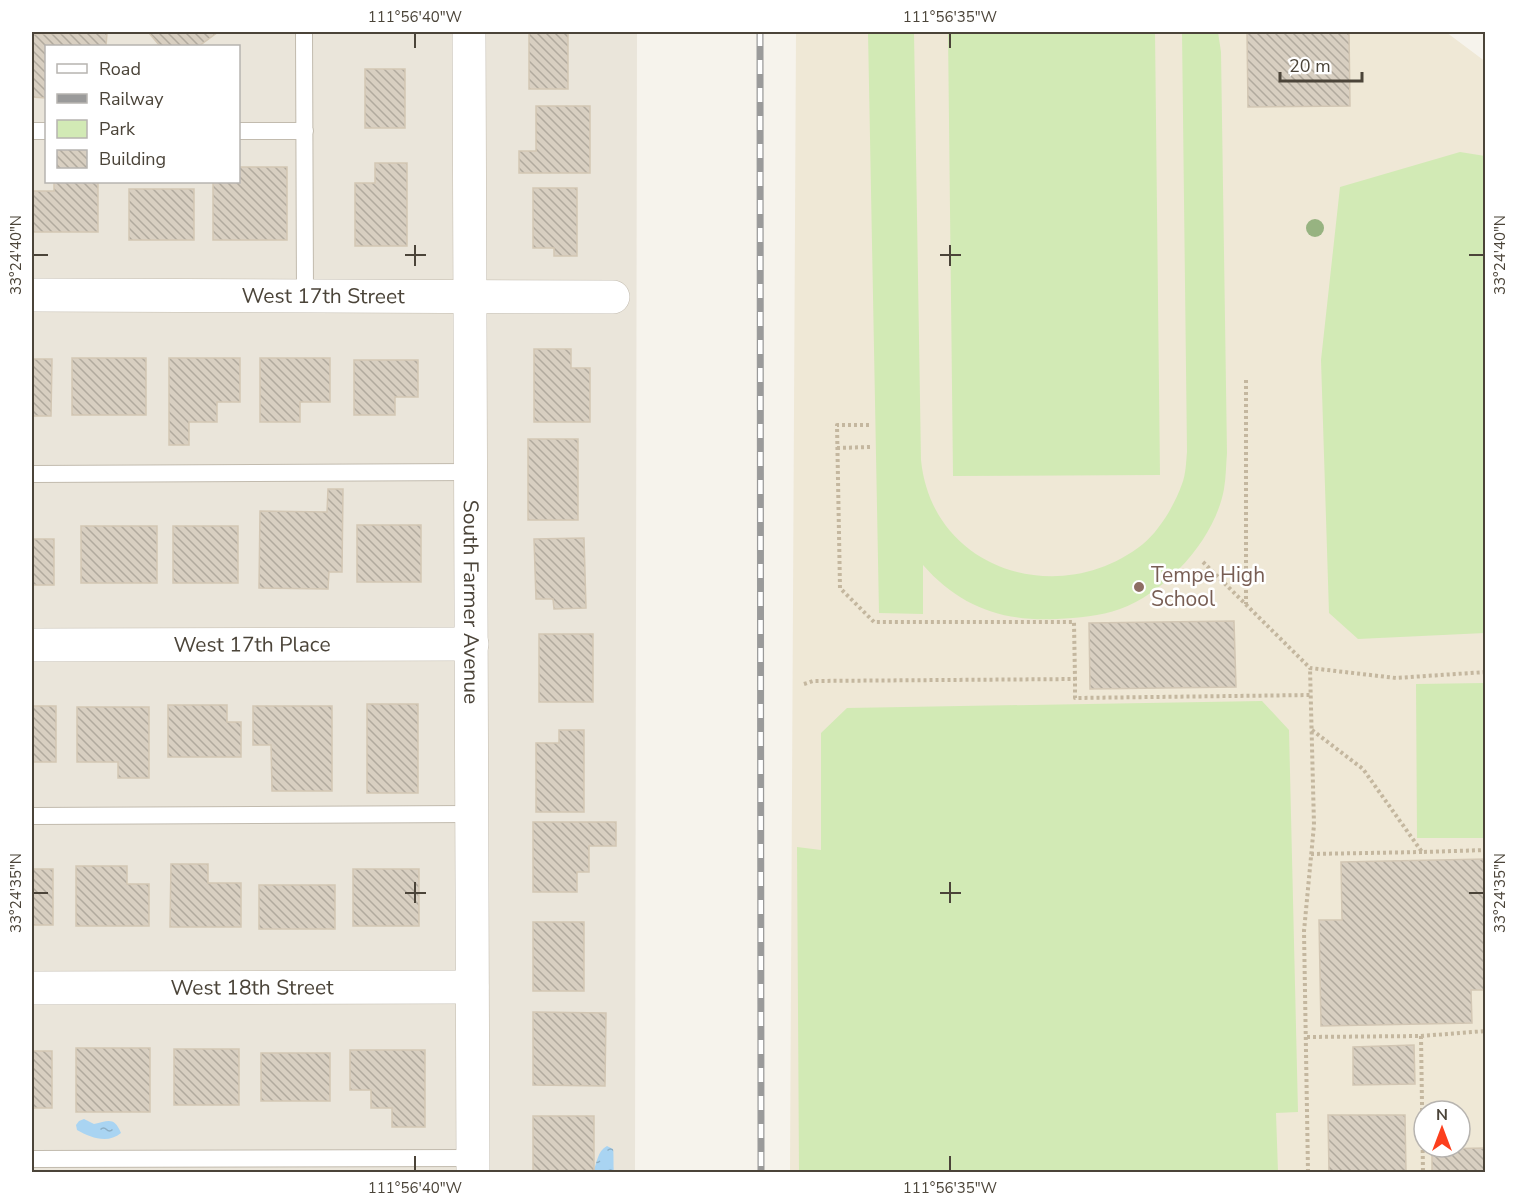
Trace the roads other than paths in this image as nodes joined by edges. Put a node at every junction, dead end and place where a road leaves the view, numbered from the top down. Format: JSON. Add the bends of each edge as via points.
{"nodes":[{"id":1,"x":304,"y":32,"type":"edge"},
{"id":2,"x":469,"y":32,"type":"edge"},
{"id":3,"x":240,"y":131,"type":"edge"},
{"id":4,"x":305,"y":131,"type":"junction"},
{"id":5,"x":32,"y":295,"type":"edge"},
{"id":6,"x":305,"y":296,"type":"junction"},
{"id":7,"x":470,"y":297,"type":"junction"},
{"id":8,"x":613,"y":297,"type":"dead end"},
{"id":9,"x":471,"y":472,"type":"junction"},
{"id":10,"x":32,"y":474,"type":"edge"},
{"id":11,"x":472,"y":644,"type":"junction"},
{"id":12,"x":32,"y":645,"type":"edge"},
{"id":13,"x":472,"y":814,"type":"junction"},
{"id":14,"x":32,"y":816,"type":"edge"},
{"id":15,"x":472,"y":987,"type":"junction"},
{"id":16,"x":32,"y":988,"type":"edge"},
{"id":17,"x":32,"y":1159,"type":"edge"},
{"id":18,"x":473,"y":1165,"type":"edge"}],
"edges":[{"from":1,"to":4,"type":"lane"},
{"from":2,"to":7,"type":"street","name":"South Farmer Avenue"},
{"from":3,"to":4,"type":"lane"},
{"from":4,"to":6,"type":"lane"},
{"from":5,"to":6,"type":"street","name":"West 17th Street"},
{"from":6,"to":7,"type":"street","name":"West 17th Street"},
{"from":7,"to":8,"type":"street","name":"West 17th Street"},
{"from":7,"to":9,"type":"street","name":"South Farmer Avenue"},
{"from":9,"to":10,"type":"lane"},
{"from":9,"to":11,"type":"street","name":"South Farmer Avenue"},
{"from":11,"to":12,"type":"street","name":"West 17th Place"},
{"from":11,"to":13,"type":"street","name":"South Farmer Avenue"},
{"from":13,"to":14,"type":"lane"},
{"from":13,"to":15,"type":"street","name":"South Farmer Avenue"},
{"from":15,"to":16,"type":"street","name":"West 18th Street"},
{"from":15,"to":18,"type":"street","name":"South Farmer Avenue"},
{"from":17,"to":18,"type":"lane"}]}
